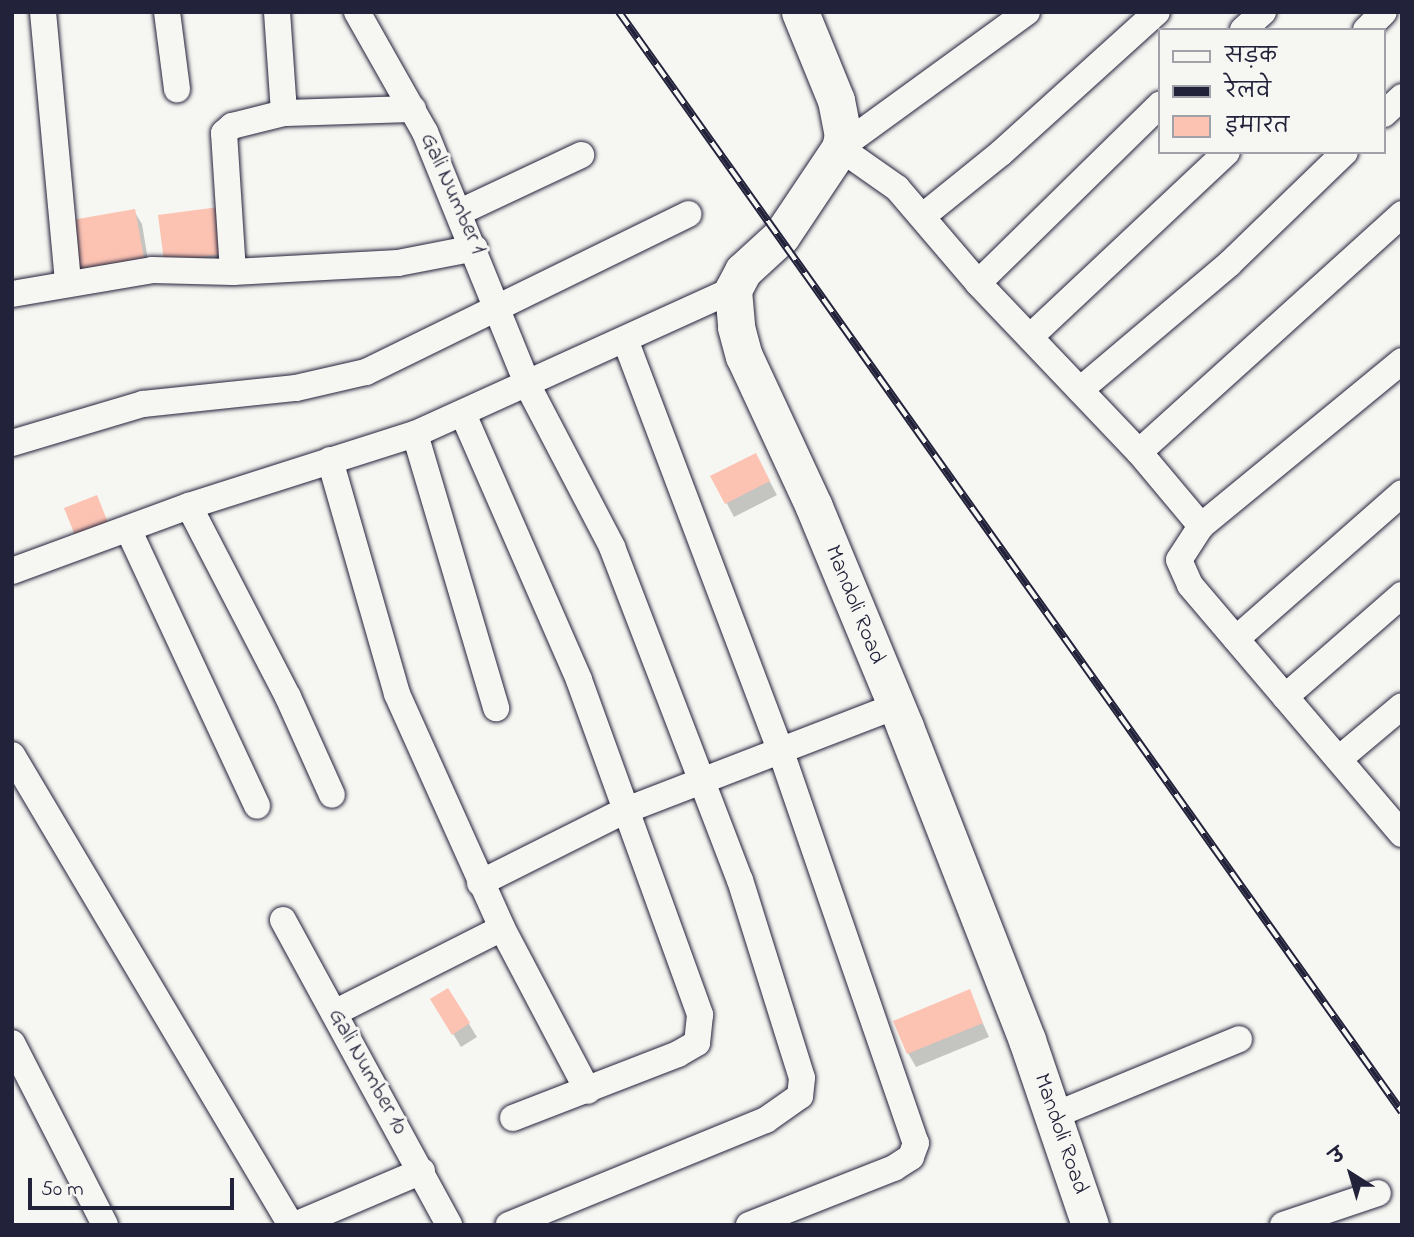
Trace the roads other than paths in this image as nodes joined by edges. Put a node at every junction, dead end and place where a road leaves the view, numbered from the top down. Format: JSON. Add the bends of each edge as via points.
{"nodes":[{"id":1,"x":43,"y":12,"type":"edge"},
{"id":2,"x":167,"y":12,"type":"edge"},
{"id":3,"x":277,"y":12,"type":"edge"},
{"id":4,"x":357,"y":12,"type":"edge"},
{"id":5,"x":800,"y":12,"type":"edge"},
{"id":6,"x":1027,"y":12,"type":"edge"},
{"id":7,"x":1157,"y":12,"type":"edge"},
{"id":8,"x":1263,"y":12,"type":"edge"},
{"id":9,"x":1384,"y":12,"type":"edge"},
{"id":10,"x":1245,"y":28,"type":"edge"},
{"id":11,"x":1368,"y":28,"type":"edge"},
{"id":12,"x":177,"y":89,"type":"dead end"},
{"id":13,"x":1402,"y":97,"type":"edge"},
{"id":14,"x":1158,"y":107,"type":"edge"},
{"id":15,"x":413,"y":108,"type":"junction"},
{"id":16,"x":1386,"y":112,"type":"edge"},
{"id":17,"x":284,"y":113,"type":"junction"},
{"id":18,"x":1225,"y":154,"type":"edge"},
{"id":19,"x":1343,"y":154,"type":"edge"},
{"id":20,"x":581,"y":155,"type":"dead end"},
{"id":21,"x":835,"y":155,"type":"junction"},
{"id":22,"x":460,"y":212,"type":"junction"},
{"id":23,"x":688,"y":214,"type":"dead end"},
{"id":24,"x":1402,"y":214,"type":"edge"},
{"id":25,"x":923,"y":216,"type":"junction"},
{"id":26,"x":475,"y":248,"type":"junction"},
{"id":27,"x":233,"y":272,"type":"junction"},
{"id":28,"x":68,"y":282,"type":"junction"},
{"id":29,"x":978,"y":283,"type":"junction"},
{"id":30,"x":733,"y":290,"type":"junction"},
{"id":31,"x":12,"y":294,"type":"edge"},
{"id":32,"x":498,"y":305,"type":"junction"},
{"id":33,"x":1030,"y":337,"type":"junction"},
{"id":34,"x":626,"y":342,"type":"junction"},
{"id":35,"x":1402,"y":361,"type":"edge"},
{"id":36,"x":528,"y":386,"type":"junction"},
{"id":37,"x":1080,"y":390,"type":"junction"},
{"id":38,"x":463,"y":414,"type":"junction"},
{"id":39,"x":415,"y":434,"type":"junction"},
{"id":40,"x":12,"y":443,"type":"edge"},
{"id":41,"x":1139,"y":452,"type":"junction"},
{"id":42,"x":330,"y":460,"type":"junction"},
{"id":43,"x":1402,"y":493,"type":"edge"},
{"id":44,"x":189,"y":506,"type":"junction"},
{"id":45,"x":1201,"y":526,"type":"junction"},
{"id":46,"x":129,"y":531,"type":"junction"},
{"id":47,"x":12,"y":571,"type":"edge"},
{"id":48,"x":1402,"y":595,"type":"edge"},
{"id":49,"x":1237,"y":639,"type":"junction"},
{"id":50,"x":1285,"y":697,"type":"junction"},
{"id":51,"x":896,"y":706,"type":"junction"},
{"id":52,"x":1402,"y":706,"type":"edge"},
{"id":53,"x":496,"y":708,"type":"dead end"},
{"id":54,"x":780,"y":750,"type":"junction"},
{"id":55,"x":12,"y":755,"type":"edge"},
{"id":56,"x":1339,"y":759,"type":"junction"},
{"id":57,"x":701,"y":782,"type":"junction"},
{"id":58,"x":332,"y":795,"type":"dead end"},
{"id":59,"x":257,"y":806,"type":"dead end"},
{"id":60,"x":624,"y":811,"type":"junction"},
{"id":61,"x":1398,"y":823,"type":"edge"},
{"id":62,"x":480,"y":883,"type":"junction"},
{"id":63,"x":283,"y":920,"type":"dead end"},
{"id":64,"x":502,"y":928,"type":"junction"},
{"id":65,"x":334,"y":1013,"type":"junction"},
{"id":66,"x":1239,"y":1039,"type":"dead end"},
{"id":67,"x":12,"y":1043,"type":"edge"},
{"id":68,"x":588,"y":1091,"type":"junction"},
{"id":69,"x":1055,"y":1115,"type":"junction"},
{"id":70,"x":513,"y":1118,"type":"dead end"},
{"id":71,"x":422,"y":1171,"type":"junction"},
{"id":72,"x":1378,"y":1193,"type":"dead end"},
{"id":73,"x":105,"y":1225,"type":"edge"},
{"id":74,"x":293,"y":1225,"type":"edge"},
{"id":75,"x":449,"y":1225,"type":"edge"},
{"id":76,"x":509,"y":1225,"type":"edge"},
{"id":77,"x":750,"y":1225,"type":"edge"},
{"id":78,"x":1090,"y":1225,"type":"edge"},
{"id":79,"x":1283,"y":1225,"type":"edge"}],
"edges":[{"from":1,"to":28,"type":"street"},
{"from":2,"to":12,"type":"street"},
{"from":3,"to":17,"type":"street"},
{"from":4,"to":15,"type":"street","name":"Gali Number 1"},
{"from":5,"to":21,"type":"street","via":[[843,124]]},
{"from":6,"to":21,"type":"street"},
{"from":7,"to":25,"type":"street","via":[[1001,153]]},
{"from":8,"to":10,"type":"street"},
{"from":9,"to":11,"type":"street"},
{"from":13,"to":16,"type":"street"},
{"from":14,"to":29,"type":"street"},
{"from":15,"to":17,"type":"street"},
{"from":15,"to":22,"type":"street","name":"Gali Number 1"},
{"from":17,"to":27,"type":"street","via":[[232,126],[224,133]]},
{"from":18,"to":33,"type":"street"},
{"from":19,"to":37,"type":"street","via":[[1229,264]]},
{"from":20,"to":22,"type":"street"},
{"from":21,"to":25,"type":"street","via":[[897,188]]},
{"from":21,"to":30,"type":"street","via":[[803,196],[781,236],[743,271]]},
{"from":22,"to":26,"type":"street","name":"Gali Number 1"},
{"from":23,"to":32,"type":"street"},
{"from":24,"to":41,"type":"street"},
{"from":25,"to":29,"type":"street"},
{"from":26,"to":27,"type":"street","via":[[398,263]]},
{"from":26,"to":32,"type":"street","name":"Gali Number 1"},
{"from":27,"to":28,"type":"street","via":[[152,270]]},
{"from":28,"to":31,"type":"street"},
{"from":29,"to":33,"type":"street"},
{"from":30,"to":34,"type":"street"},
{"from":30,"to":51,"type":"street","name":"Mandoli Road","via":[[744,356],[814,507]]},
{"from":32,"to":36,"type":"street","name":"Gali Number 1"},
{"from":32,"to":40,"type":"street","via":[[459,331],[366,372],[296,388],[143,404]]},
{"from":33,"to":37,"type":"street"},
{"from":34,"to":36,"type":"street"},
{"from":34,"to":54,"type":"street"},
{"from":35,"to":45,"type":"street"},
{"from":36,"to":38,"type":"street"},
{"from":36,"to":57,"type":"street","name":"Gali Number 1","via":[[612,547]]},
{"from":37,"to":41,"type":"street"},
{"from":38,"to":39,"type":"street"},
{"from":38,"to":60,"type":"street","via":[[579,680]]},
{"from":39,"to":42,"type":"street"},
{"from":39,"to":53,"type":"street"},
{"from":41,"to":45,"type":"street"},
{"from":42,"to":44,"type":"street"},
{"from":42,"to":62,"type":"street","via":[[397,694]]},
{"from":43,"to":49,"type":"street"},
{"from":44,"to":46,"type":"street"},
{"from":44,"to":58,"type":"street","via":[[288,697]]},
{"from":45,"to":49,"type":"street","via":[[1185,545],[1181,571]]},
{"from":46,"to":47,"type":"street"},
{"from":46,"to":59,"type":"street"},
{"from":48,"to":50,"type":"street"},
{"from":49,"to":50,"type":"street"},
{"from":50,"to":56,"type":"street"},
{"from":51,"to":54,"type":"street"},
{"from":51,"to":69,"type":"street","name":"Mandoli Road"},
{"from":52,"to":56,"type":"street"},
{"from":54,"to":57,"type":"street"},
{"from":54,"to":77,"type":"street","via":[[916,1143],[911,1157],[894,1168]]},
{"from":55,"to":74,"type":"street"},
{"from":56,"to":61,"type":"street"},
{"from":57,"to":60,"type":"street"},
{"from":57,"to":76,"type":"street","name":"Gali Number 1","via":[[775,985],[803,1077],[800,1096],[766,1120]]},
{"from":60,"to":62,"type":"street"},
{"from":60,"to":68,"type":"street","via":[[700,1015],[701,1031],[697,1043],[678,1054]]},
{"from":62,"to":64,"type":"street"},
{"from":63,"to":65,"type":"street","name":"Gali Number 10"},
{"from":64,"to":65,"type":"street"},
{"from":64,"to":68,"type":"street"},
{"from":65,"to":71,"type":"street","name":"Gali Number 10"},
{"from":66,"to":69,"type":"street"},
{"from":67,"to":73,"type":"street"},
{"from":68,"to":70,"type":"street"},
{"from":69,"to":78,"type":"street","name":"Mandoli Road"},
{"from":71,"to":74,"type":"street"},
{"from":71,"to":75,"type":"street","name":"Gali Number 10"},
{"from":72,"to":79,"type":"street"}]}
